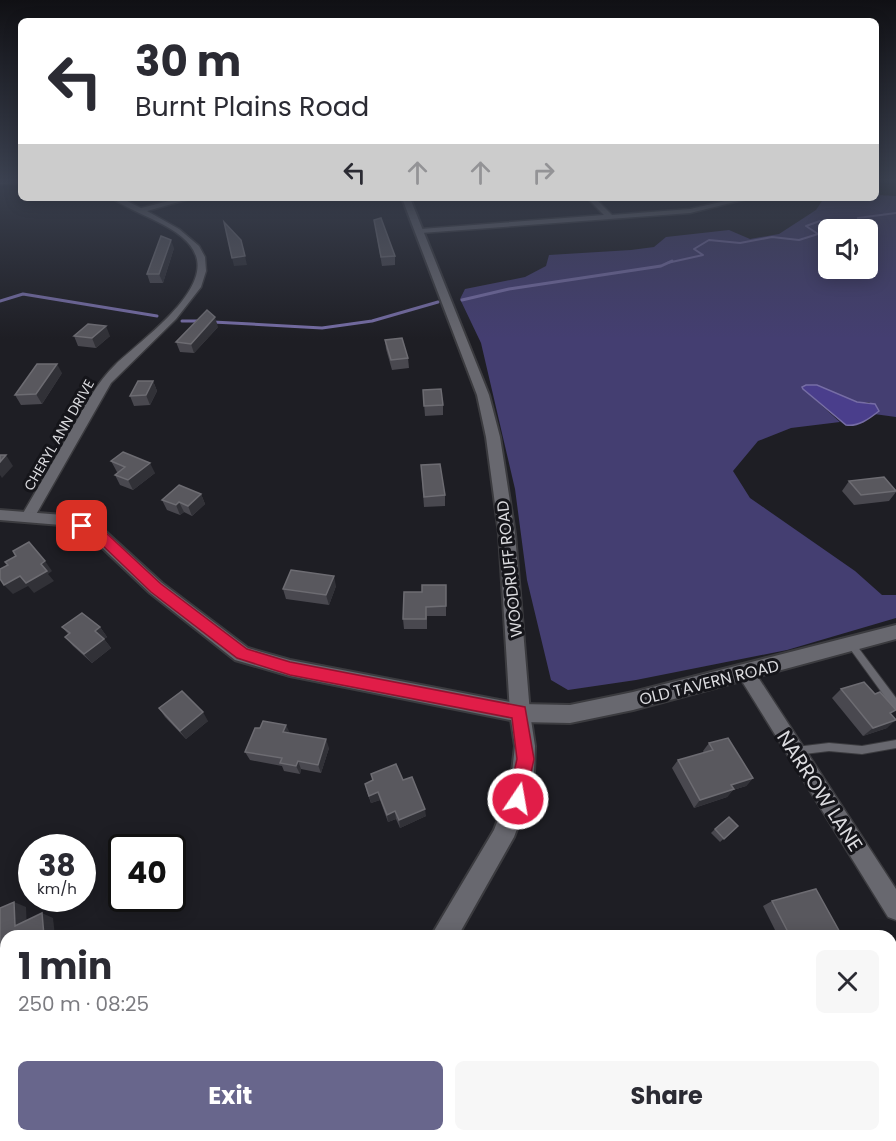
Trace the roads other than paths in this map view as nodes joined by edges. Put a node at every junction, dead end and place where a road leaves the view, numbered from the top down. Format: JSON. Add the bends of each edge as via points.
{"nodes":[{"id":1,"x":177,"y":232,"type":"edge"},
{"id":2,"x":421,"y":232,"type":"edge"},
{"id":3,"x":0,"y":515,"type":"edge"},
{"id":4,"x":29,"y":515,"type":"junction"},
{"id":5,"x":896,"y":632,"type":"edge"},
{"id":6,"x":851,"y":644,"type":"junction"},
{"id":7,"x":746,"y":673,"type":"junction"},
{"id":8,"x":896,"y":705,"type":"edge"},
{"id":9,"x":520,"y":712,"type":"junction"},
{"id":10,"x":896,"y":744,"type":"edge"},
{"id":11,"x":794,"y":752,"type":"junction"},
{"id":12,"x":896,"y":909,"type":"edge"},
{"id":13,"x":448,"y":930,"type":"edge"}],
"edges":[{"from":1,"to":4,"type":"street","name":"CHERYL ANN DRIVE","via":[[193,244],[201,259],[194,291],[182,308],[106,379]]},
{"from":2,"to":9,"type":"street","name":"WOODRUFF ROAD","via":[[483,395],[493,437],[507,534]]},
{"from":3,"to":4,"type":"street","name":"OLD TAVERN ROAD"},
{"from":4,"to":9,"type":"street","name":"OLD TAVERN ROAD","via":[[63,520],[100,536],[156,588],[243,654],[290,668]]},
{"from":5,"to":6,"type":"street","name":"OLD TAVERN ROAD"},
{"from":6,"to":7,"type":"street","name":"OLD TAVERN ROAD"},
{"from":6,"to":8,"type":"lane"},
{"from":7,"to":9,"type":"street","name":"OLD TAVERN ROAD","via":[[570,714]]},
{"from":7,"to":11,"type":"street","name":"NARROW LANE"},
{"from":9,"to":13,"type":"street","name":"WOODRUFF ROAD","via":[[525,759],[512,816]]},
{"from":10,"to":11,"type":"lane","via":[[861,750],[829,747]]},
{"from":11,"to":12,"type":"street","name":"NARROW LANE"}]}
